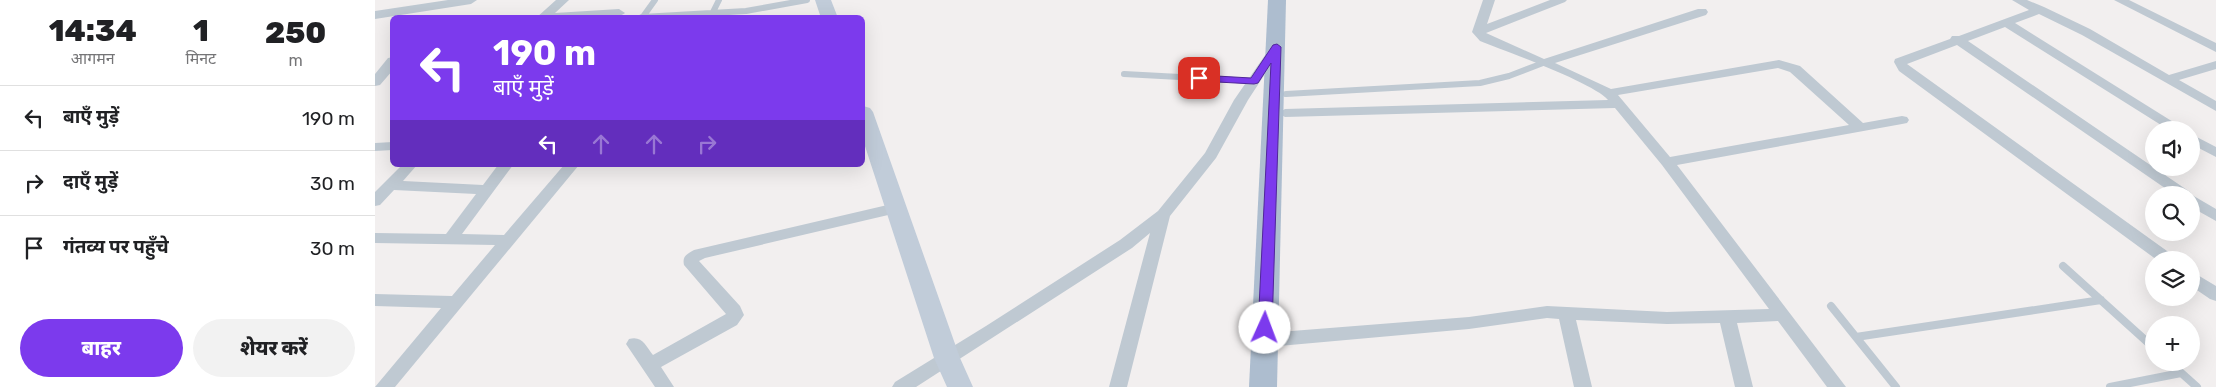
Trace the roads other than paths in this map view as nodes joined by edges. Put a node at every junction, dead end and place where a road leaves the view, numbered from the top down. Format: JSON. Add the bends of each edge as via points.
{"nodes":[{"id":1,"x":471,"y":0,"type":"edge"},
{"id":2,"x":563,"y":0,"type":"edge"},
{"id":3,"x":655,"y":0,"type":"edge"},
{"id":4,"x":719,"y":0,"type":"edge"},
{"id":5,"x":807,"y":0,"type":"edge"},
{"id":6,"x":823,"y":0,"type":"edge"},
{"id":7,"x":1277,"y":0,"type":"edge"},
{"id":8,"x":1287,"y":0,"type":"edge"},
{"id":9,"x":1489,"y":0,"type":"edge"},
{"id":10,"x":1561,"y":0,"type":"edge"},
{"id":11,"x":2018,"y":0,"type":"edge"},
{"id":12,"x":2120,"y":0,"type":"edge"},
{"id":13,"x":2040,"y":10,"type":"junction"},
{"id":14,"x":1702,"y":12,"type":"dead end"},
{"id":15,"x":619,"y":13,"type":"dead end"},
{"id":16,"x":750,"y":14,"type":"edge"},
{"id":17,"x":375,"y":15,"type":"edge"},
{"id":18,"x":544,"y":15,"type":"edge"},
{"id":19,"x":601,"y":15,"type":"edge"},
{"id":20,"x":644,"y":15,"type":"edge"},
{"id":21,"x":712,"y":15,"type":"edge"},
{"id":22,"x":730,"y":15,"type":"edge"},
{"id":23,"x":829,"y":15,"type":"edge"},
{"id":24,"x":2005,"y":22,"type":"junction"},
{"id":25,"x":1478,"y":32,"type":"junction"},
{"id":26,"x":1956,"y":39,"type":"junction"},
{"id":27,"x":1277,"y":47,"type":"junction"},
{"id":28,"x":2216,"y":48,"type":"edge"},
{"id":29,"x":1543,"y":63,"type":"junction"},
{"id":30,"x":390,"y":64,"type":"edge"},
{"id":31,"x":2216,"y":65,"type":"edge"},
{"id":32,"x":1124,"y":74,"type":"dead end"},
{"id":33,"x":2168,"y":79,"type":"junction"},
{"id":34,"x":1254,"y":81,"type":"junction"},
{"id":35,"x":375,"y":82,"type":"edge"},
{"id":36,"x":1613,"y":99,"type":"junction"},
{"id":37,"x":1286,"y":104,"type":"junction"},
{"id":38,"x":2216,"y":107,"type":"edge"},
{"id":39,"x":865,"y":118,"type":"edge"},
{"id":40,"x":1902,"y":120,"type":"dead end"},
{"id":41,"x":2164,"y":121,"type":"edge"},
{"id":42,"x":1859,"y":127,"type":"junction"},
{"id":43,"x":2200,"y":143,"type":"edge"},
{"id":44,"x":390,"y":146,"type":"edge"},
{"id":45,"x":375,"y":147,"type":"edge"},
{"id":46,"x":2216,"y":153,"type":"edge"},
{"id":47,"x":1667,"y":162,"type":"junction"},
{"id":48,"x":408,"y":167,"type":"edge"},
{"id":49,"x":505,"y":167,"type":"edge"},
{"id":50,"x":570,"y":167,"type":"edge"},
{"id":51,"x":391,"y":185,"type":"junction"},
{"id":52,"x":2172,"y":186,"type":"edge"},
{"id":53,"x":488,"y":190,"type":"junction"},
{"id":54,"x":375,"y":202,"type":"edge"},
{"id":55,"x":2200,"y":206,"type":"edge"},
{"id":56,"x":896,"y":208,"type":"junction"},
{"id":57,"x":1163,"y":215,"type":"junction"},
{"id":58,"x":2216,"y":216,"type":"edge"},
{"id":59,"x":375,"y":238,"type":"edge"},
{"id":60,"x":450,"y":240,"type":"junction"},
{"id":61,"x":507,"y":240,"type":"junction"},
{"id":62,"x":1273,"y":251,"type":"junction"},
{"id":63,"x":2156,"y":251,"type":"edge"},
{"id":64,"x":2063,"y":266,"type":"dead end"},
{"id":65,"x":2200,"y":283,"type":"edge"},
{"id":66,"x":2216,"y":295,"type":"edge"},
{"id":67,"x":375,"y":300,"type":"edge"},
{"id":68,"x":2101,"y":300,"type":"junction"},
{"id":69,"x":455,"y":302,"type":"junction"},
{"id":70,"x":1831,"y":306,"type":"dead end"},
{"id":71,"x":1566,"y":313,"type":"junction"},
{"id":72,"x":1783,"y":315,"type":"junction"},
{"id":73,"x":1727,"y":317,"type":"junction"},
{"id":74,"x":1856,"y":337,"type":"junction"},
{"id":75,"x":1279,"y":339,"type":"junction"},
{"id":76,"x":2145,"y":340,"type":"edge"},
{"id":77,"x":635,"y":344,"type":"dead end"},
{"id":78,"x":947,"y":358,"type":"junction"},
{"id":79,"x":650,"y":365,"type":"junction"},
{"id":80,"x":2181,"y":373,"type":"joint"},
{"id":81,"x":384,"y":387,"type":"edge"},
{"id":82,"x":665,"y":387,"type":"edge"},
{"id":83,"x":901,"y":387,"type":"edge"},
{"id":84,"x":960,"y":387,"type":"edge"},
{"id":85,"x":1118,"y":387,"type":"edge"},
{"id":86,"x":1263,"y":387,"type":"edge"},
{"id":87,"x":1279,"y":387,"type":"edge"},
{"id":88,"x":1583,"y":387,"type":"edge"},
{"id":89,"x":1744,"y":387,"type":"edge"},
{"id":90,"x":1837,"y":387,"type":"edge"},
{"id":91,"x":1896,"y":387,"type":"edge"},
{"id":92,"x":2110,"y":387,"type":"edge"},
{"id":93,"x":2197,"y":387,"type":"edge"}],
"edges":[{"from":1,"to":17,"type":"street"},
{"from":2,"to":18,"type":"street"},
{"from":3,"to":20,"type":"lane"},
{"from":4,"to":21,"type":"lane"},
{"from":5,"to":16,"type":"lane"},
{"from":6,"to":23,"type":"street"},
{"from":7,"to":27,"type":"main road"},
{"from":8,"to":37,"type":"main road"},
{"from":9,"to":25,"type":"street"},
{"from":10,"to":25,"type":"street"},
{"from":11,"to":13,"type":"street"},
{"from":12,"to":28,"type":"street"},
{"from":13,"to":24,"type":"street"},
{"from":13,"to":33,"type":"street"},
{"from":14,"to":29,"type":"street"},
{"from":15,"to":19,"type":"street"},
{"from":16,"to":22,"type":"lane"},
{"from":24,"to":26,"type":"street"},
{"from":24,"to":41,"type":"street"},
{"from":25,"to":29,"type":"street","via":[[1483,38]]},
{"from":26,"to":52,"type":"street"},
{"from":26,"to":63,"type":"street","via":[[1900,62]]},
{"from":27,"to":34,"type":"street"},
{"from":27,"to":62,"type":"main road"},
{"from":29,"to":36,"type":"street","via":[[1592,84]]},
{"from":29,"to":37,"type":"lane","via":[[1480,83]]},
{"from":30,"to":35,"type":"street"},
{"from":31,"to":33,"type":"street"},
{"from":32,"to":34,"type":"lane"},
{"from":33,"to":38,"type":"street"},
{"from":34,"to":57,"type":"street","via":[[1211,155]]},
{"from":36,"to":37,"type":"street"},
{"from":36,"to":42,"type":"street","via":[[1779,64],[1795,70]]},
{"from":36,"to":47,"type":"street"},
{"from":37,"to":62,"type":"main road"},
{"from":39,"to":56,"type":"street"},
{"from":40,"to":42,"type":"street"},
{"from":42,"to":47,"type":"street"},
{"from":43,"to":46,"type":"street"},
{"from":44,"to":45,"type":"street"},
{"from":47,"to":72,"type":"street"},
{"from":48,"to":51,"type":"street"},
{"from":49,"to":53,"type":"street"},
{"from":50,"to":61,"type":"street"},
{"from":51,"to":53,"type":"street"},
{"from":51,"to":54,"type":"street"},
{"from":53,"to":60,"type":"street"},
{"from":55,"to":58,"type":"street"},
{"from":56,"to":78,"type":"street"},
{"from":56,"to":79,"type":"street","via":[[700,254],[691,259],[692,265],[734,310],[735,315]]},
{"from":57,"to":78,"type":"street","via":[[1126,244]]},
{"from":57,"to":85,"type":"street"},
{"from":59,"to":60,"type":"street"},
{"from":60,"to":61,"type":"street"},
{"from":61,"to":69,"type":"street"},
{"from":62,"to":75,"type":"main road"},
{"from":62,"to":86,"type":"main road"},
{"from":64,"to":68,"type":"lane"},
{"from":65,"to":66,"type":"street"},
{"from":67,"to":69,"type":"street"},
{"from":68,"to":74,"type":"lane"},
{"from":68,"to":76,"type":"lane"},
{"from":69,"to":81,"type":"street"},
{"from":70,"to":74,"type":"lane"},
{"from":71,"to":73,"type":"street"},
{"from":71,"to":75,"type":"street","via":[[1547,312],[1469,324]]},
{"from":71,"to":88,"type":"street"},
{"from":72,"to":73,"type":"street"},
{"from":72,"to":90,"type":"street"},
{"from":73,"to":89,"type":"street"},
{"from":74,"to":91,"type":"lane"},
{"from":75,"to":87,"type":"main road"},
{"from":77,"to":79,"type":"street"},
{"from":78,"to":83,"type":"street"},
{"from":78,"to":84,"type":"street"},
{"from":79,"to":82,"type":"street"},
{"from":80,"to":92,"type":"lane"},
{"from":80,"to":93,"type":"lane"}]}
